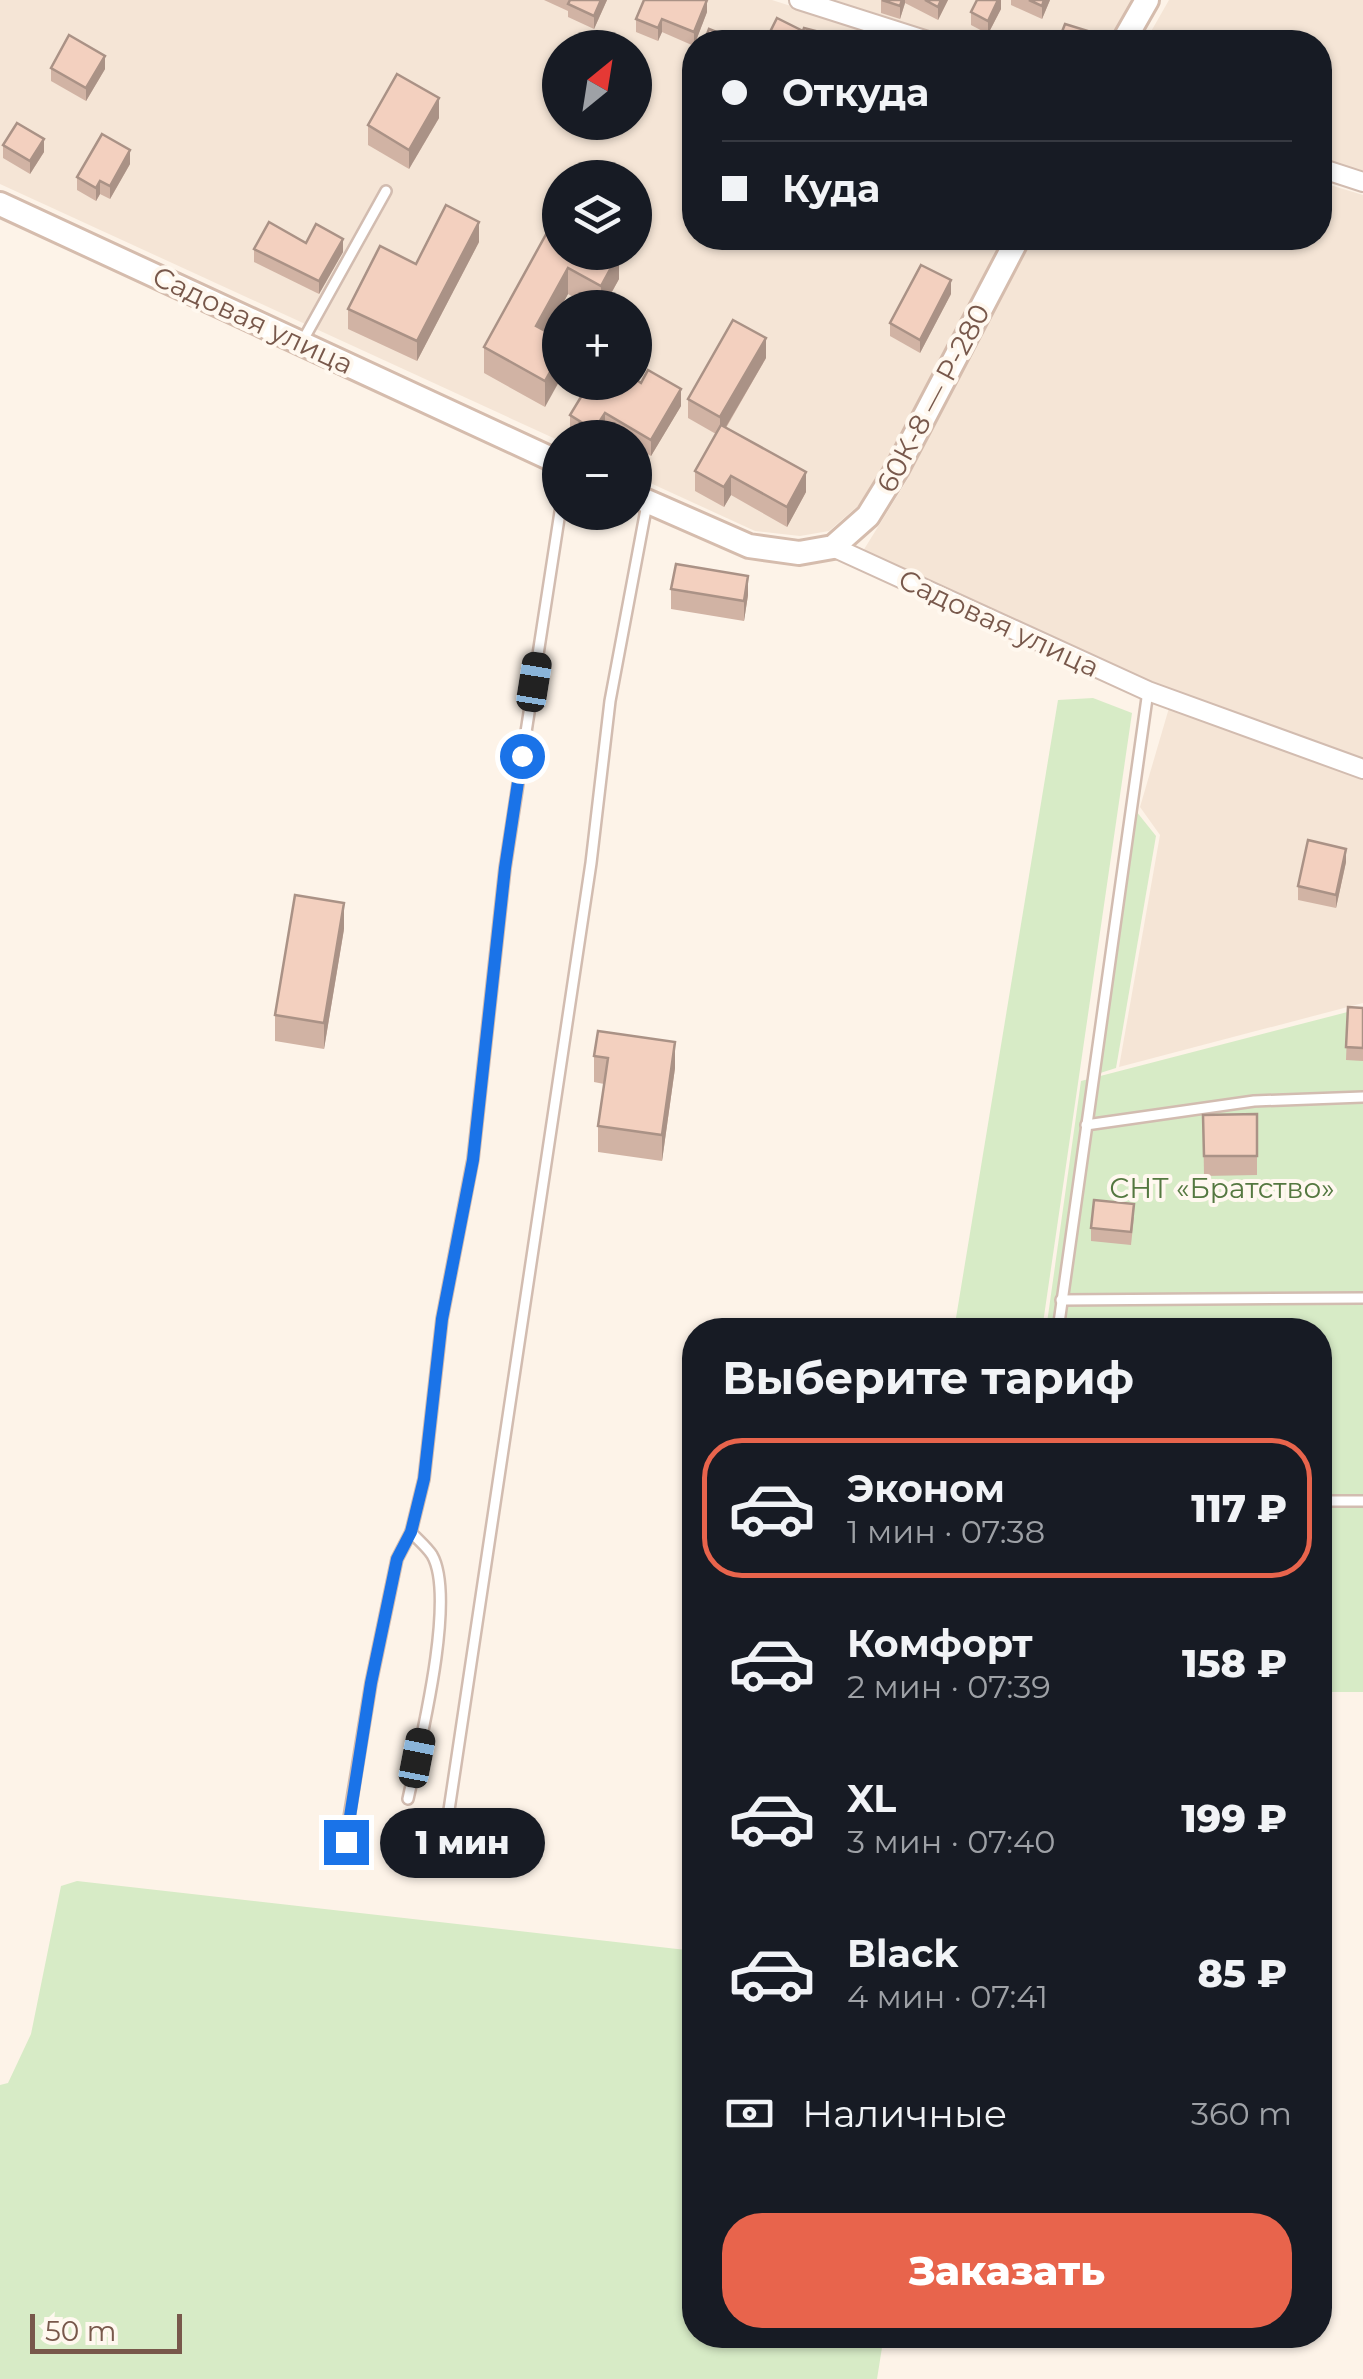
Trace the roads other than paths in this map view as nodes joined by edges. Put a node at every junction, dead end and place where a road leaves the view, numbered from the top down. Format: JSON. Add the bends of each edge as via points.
{"nodes":[{"id":1,"x":799,"y":0,"type":"edge"},
{"id":2,"x":1147,"y":0,"type":"edge"},
{"id":3,"x":893,"y":30,"type":"edge"},
{"id":4,"x":1129,"y":30,"type":"edge"},
{"id":5,"x":1332,"y":172,"type":"edge"},
{"id":6,"x":1363,"y":182,"type":"edge"},
{"id":7,"x":386,"y":191,"type":"dead end"},
{"id":8,"x":0,"y":204,"type":"edge"},
{"id":9,"x":1012,"y":250,"type":"edge"},
{"id":10,"x":302,"y":342,"type":"junction"},
{"id":11,"x":542,"y":455,"type":"edge"},
{"id":12,"x":652,"y":504,"type":"edge"},
{"id":13,"x":557,"y":530,"type":"edge"},
{"id":14,"x":636,"y":530,"type":"edge"},
{"id":15,"x":833,"y":546,"type":"junction"},
{"id":16,"x":1148,"y":691,"type":"junction"},
{"id":17,"x":1363,"y":770,"type":"edge"},
{"id":18,"x":1363,"y":1098,"type":"edge"},
{"id":19,"x":1086,"y":1125,"type":"junction"},
{"id":20,"x":1363,"y":1298,"type":"edge"},
{"id":21,"x":1062,"y":1300,"type":"junction"},
{"id":22,"x":1060,"y":1318,"type":"edge"},
{"id":23,"x":1332,"y":1501,"type":"edge"},
{"id":24,"x":1363,"y":1501,"type":"edge"},
{"id":25,"x":411,"y":1532,"type":"junction"},
{"id":26,"x":408,"y":1800,"type":"dead end"},
{"id":27,"x":346,"y":1842,"type":"dead end"},
{"id":28,"x":440,"y":1870,"type":"dead end"}],
"edges":[{"from":1,"to":3,"type":"street"},
{"from":2,"to":4,"type":"street"},
{"from":5,"to":6,"type":"street"},
{"from":7,"to":10,"type":"lane"},
{"from":8,"to":10,"type":"street","name":"Садовая улица"},
{"from":9,"to":15,"type":"street","name":"60К-8 — Р-280","via":[[897,469],[868,516]]},
{"from":10,"to":11,"type":"street","name":"Садовая улица"},
{"from":12,"to":15,"type":"street","name":"Садовая улица","via":[[749,546],[799,552]]},
{"from":13,"to":25,"type":"lane","via":[[505,868],[473,1160]]},
{"from":14,"to":28,"type":"lane"},
{"from":15,"to":16,"type":"street","name":"Садовая улица"},
{"from":16,"to":17,"type":"street","name":"Садовая улица"},
{"from":16,"to":19,"type":"lane"},
{"from":18,"to":19,"type":"lane","via":[[1254,1101]]},
{"from":19,"to":21,"type":"lane"},
{"from":20,"to":21,"type":"lane"},
{"from":21,"to":22,"type":"lane"},
{"from":23,"to":24,"type":"lane"},
{"from":25,"to":26,"type":"lane","via":[[433,1556],[441,1592],[432,1681]]},
{"from":25,"to":27,"type":"lane","via":[[397,1559]]}]}
